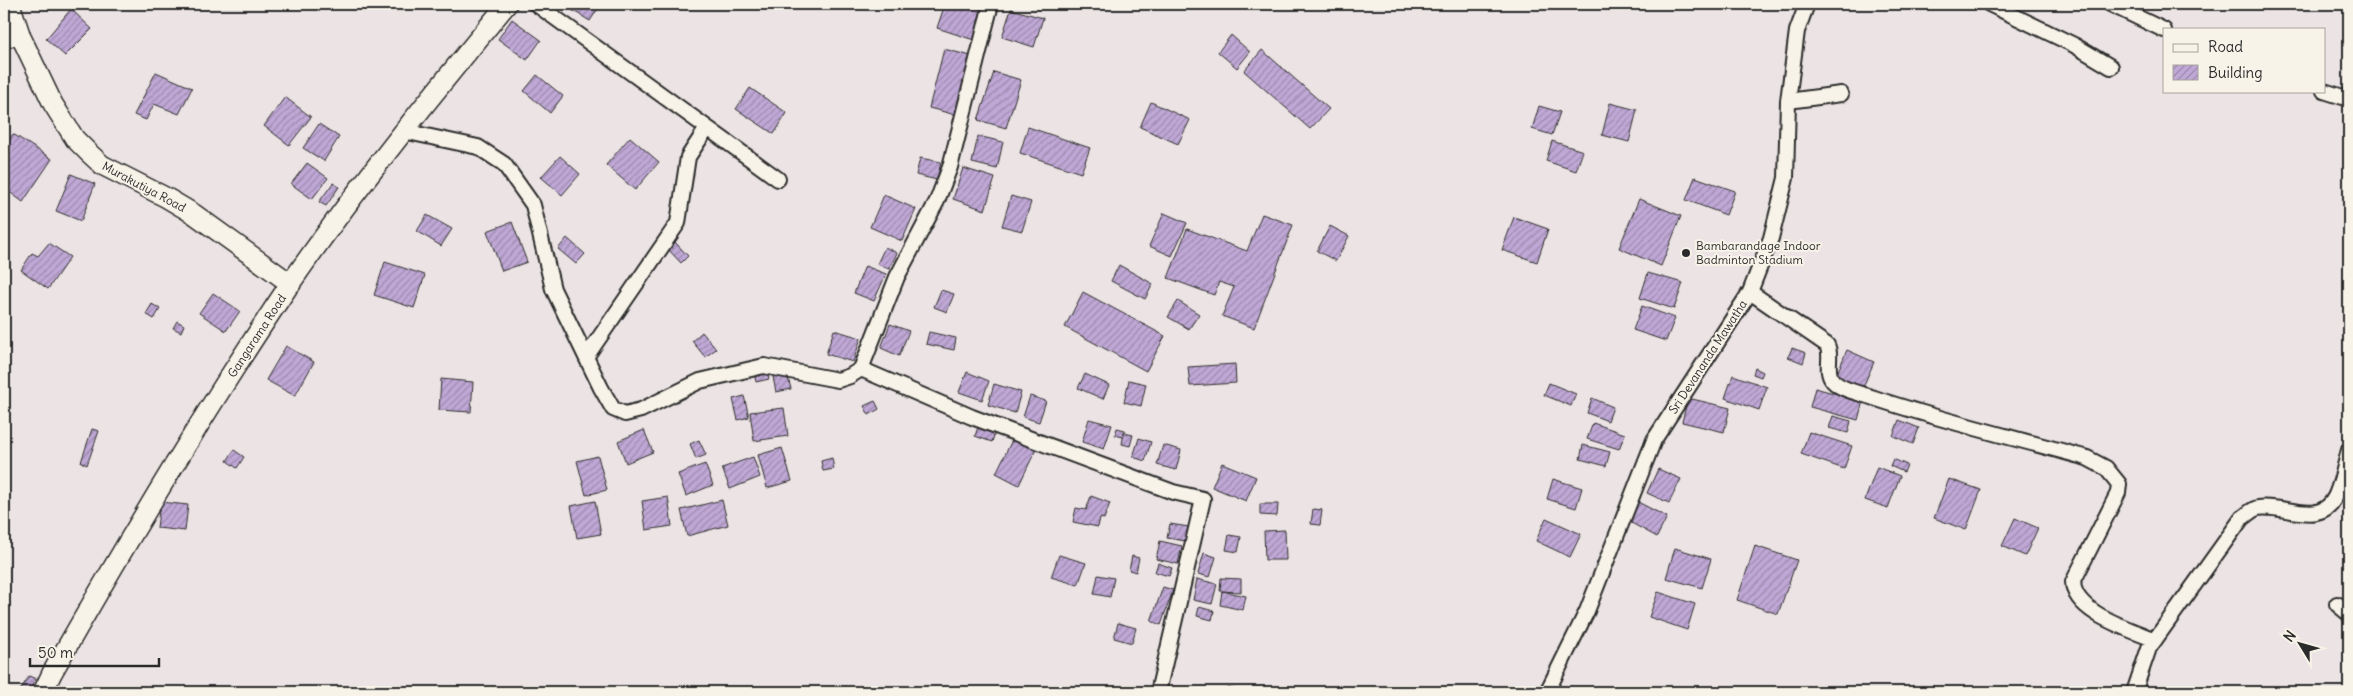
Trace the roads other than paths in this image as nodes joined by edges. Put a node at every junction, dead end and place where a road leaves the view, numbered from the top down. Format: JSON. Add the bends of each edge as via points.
{"nodes":[{"id":1,"x":10,"y":4,"type":"edge"},
{"id":2,"x":506,"y":4,"type":"edge"},
{"id":3,"x":536,"y":4,"type":"edge"},
{"id":4,"x":991,"y":4,"type":"edge"},
{"id":5,"x":1806,"y":4,"type":"edge"},
{"id":6,"x":1989,"y":4,"type":"edge"},
{"id":7,"x":2110,"y":4,"type":"edge"},
{"id":8,"x":2163,"y":30,"type":"edge"},
{"id":9,"x":12,"y":39,"type":"edge"},
{"id":10,"x":2111,"y":67,"type":"dead end"},
{"id":11,"x":2326,"y":91,"type":"edge"},
{"id":12,"x":1841,"y":94,"type":"dead end"},
{"id":13,"x":2349,"y":99,"type":"edge"},
{"id":14,"x":1788,"y":101,"type":"junction"},
{"id":15,"x":707,"y":128,"type":"junction"},
{"id":16,"x":403,"y":131,"type":"junction"},
{"id":17,"x":778,"y":179,"type":"dead end"},
{"id":18,"x":291,"y":284,"type":"junction"},
{"id":19,"x":1750,"y":292,"type":"junction"},
{"id":20,"x":586,"y":357,"type":"junction"},
{"id":21,"x":861,"y":369,"type":"junction"},
{"id":22,"x":2349,"y":450,"type":"edge"},
{"id":23,"x":2337,"y":604,"type":"dead end"},
{"id":24,"x":2349,"y":614,"type":"edge"},
{"id":25,"x":2155,"y":640,"type":"junction"},
{"id":26,"x":43,"y":692,"type":"edge"},
{"id":27,"x":1158,"y":692,"type":"edge"},
{"id":28,"x":1547,"y":692,"type":"edge"},
{"id":29,"x":2134,"y":692,"type":"edge"}],
"edges":[{"from":1,"to":9,"type":"street","name":"Murakutiya Road"},
{"from":2,"to":16,"type":"street","name":"Gangarama Road"},
{"from":3,"to":15,"type":"street"},
{"from":4,"to":21,"type":"street","via":[[950,167],[937,201],[897,277]]},
{"from":5,"to":14,"type":"street","name":"Sri Devananda Mawatha","via":[[1797,31]]},
{"from":6,"to":10,"type":"street","via":[[2074,45]]},
{"from":7,"to":8,"type":"street"},
{"from":9,"to":18,"type":"street","name":"Murakutiya Road","via":[[60,117],[102,165],[194,214]]},
{"from":11,"to":13,"type":"street"},
{"from":12,"to":14,"type":"street"},
{"from":14,"to":19,"type":"street","name":"Sri Devananda Mawatha","via":[[1786,178],[1771,238]]},
{"from":15,"to":17,"type":"street"},
{"from":15,"to":20,"type":"street","via":[[688,157],[678,223]]},
{"from":16,"to":18,"type":"street","name":"Gangarama Road"},
{"from":16,"to":20,"type":"street","via":[[478,147],[504,164],[533,205],[553,289]]},
{"from":18,"to":26,"type":"street","name":"Gangarama Road","via":[[119,556]]},
{"from":19,"to":25,"type":"street","via":[[1827,345],[1830,350],[1828,371],[1837,385],[2087,458],[2106,468],[2119,484],[2118,493],[2073,582],[2073,592],[2080,602],[2099,615]]},
{"from":19,"to":28,"type":"street","name":"Sri Devananda Mawatha","via":[[1654,440],[1587,611]]},
{"from":20,"to":21,"type":"street","via":[[613,409],[626,414],[700,381],[764,366],[838,380]]},
{"from":21,"to":27,"type":"street","via":[[972,417],[1173,492],[1203,499]]},
{"from":22,"to":25,"type":"street","via":[[2335,496],[2327,507],[2312,514],[2256,508],[2242,518]]},
{"from":23,"to":24,"type":"street"},
{"from":25,"to":29,"type":"street","via":[[2149,648]]}]}
